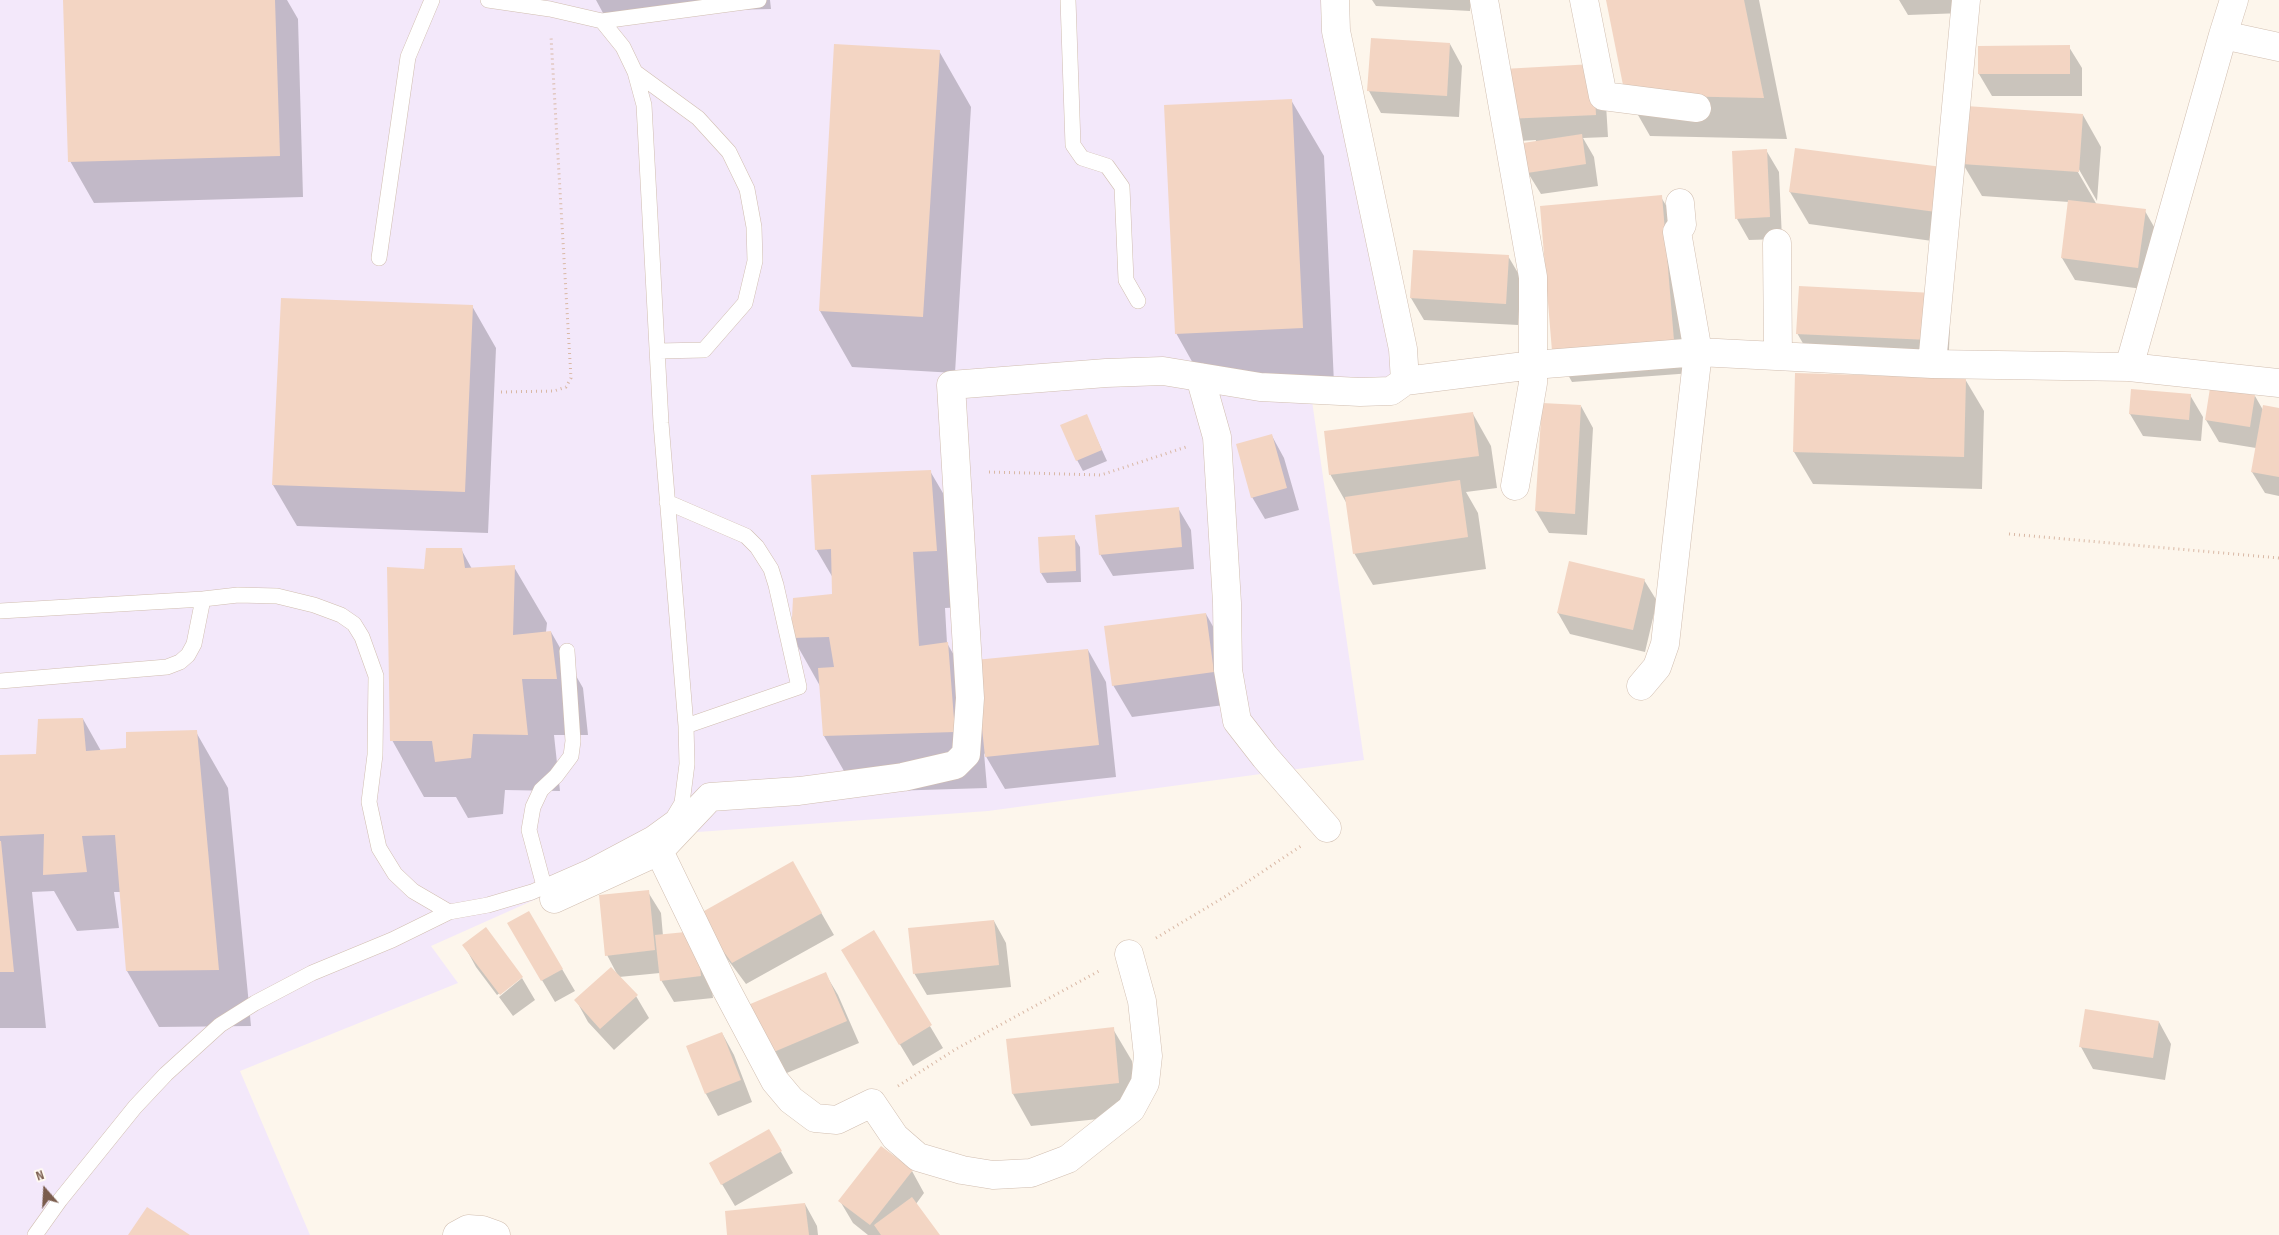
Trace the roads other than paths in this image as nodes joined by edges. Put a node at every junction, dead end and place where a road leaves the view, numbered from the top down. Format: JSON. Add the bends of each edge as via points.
{"nodes":[{"id":1,"x":432,"y":0,"type":"edge"},
{"id":2,"x":488,"y":0,"type":"edge"},
{"id":3,"x":759,"y":0,"type":"edge"},
{"id":4,"x":1068,"y":0,"type":"edge"},
{"id":5,"x":1335,"y":0,"type":"edge"},
{"id":6,"x":1484,"y":0,"type":"edge"},
{"id":7,"x":1584,"y":0,"type":"edge"},
{"id":8,"x":1966,"y":0,"type":"edge"},
{"id":9,"x":2234,"y":0,"type":"edge"},
{"id":10,"x":602,"y":20,"type":"junction"},
{"id":11,"x":2223,"y":35,"type":"junction"},
{"id":12,"x":2279,"y":47,"type":"edge"},
{"id":13,"x":635,"y":72,"type":"junction"},
{"id":14,"x":1697,"y":108,"type":"dead end"},
{"id":15,"x":1680,"y":203,"type":"dead end"},
{"id":16,"x":1777,"y":243,"type":"dead end"},
{"id":17,"x":379,"y":258,"type":"dead end"},
{"id":18,"x":1138,"y":301,"type":"dead end"},
{"id":19,"x":659,"y":351,"type":"junction"},
{"id":20,"x":1698,"y":352,"type":"junction"},
{"id":21,"x":1778,"y":356,"type":"junction"},
{"id":22,"x":1932,"y":364,"type":"junction"},
{"id":23,"x":1533,"y":365,"type":"junction"},
{"id":24,"x":2129,"y":367,"type":"junction"},
{"id":25,"x":1200,"y":377,"type":"junction"},
{"id":26,"x":1405,"y":381,"type":"junction"},
{"id":27,"x":2279,"y":383,"type":"edge"},
{"id":28,"x":1515,"y":486,"type":"dead end"},
{"id":29,"x":667,"y":502,"type":"junction"},
{"id":30,"x":203,"y":599,"type":"junction"},
{"id":31,"x":0,"y":611,"type":"edge"},
{"id":32,"x":567,"y":651,"type":"dead end"},
{"id":33,"x":0,"y":681,"type":"edge"},
{"id":34,"x":1641,"y":686,"type":"dead end"},
{"id":35,"x":686,"y":726,"type":"junction"},
{"id":36,"x":1327,"y":828,"type":"dead end"},
{"id":37,"x":659,"y":851,"type":"junction"},
{"id":38,"x":549,"y":893,"type":"junction"},
{"id":39,"x":449,"y":912,"type":"junction"},
{"id":40,"x":1129,"y":954,"type":"dead end"},
{"id":41,"x":35,"y":1235,"type":"edge"},
{"id":42,"x":457,"y":1235,"type":"edge"},
{"id":43,"x":496,"y":1235,"type":"edge"}],
"edges":[{"from":1,"to":17,"type":"lane","via":[[408,57]]},
{"from":2,"to":10,"type":"lane"},
{"from":3,"to":10,"type":"lane"},
{"from":4,"to":18,"type":"lane","via":[[1073,145],[1082,158],[1107,166],[1122,187],[1126,280]]},
{"from":5,"to":26,"type":"street","via":[[1336,31],[1403,350]]},
{"from":6,"to":23,"type":"street","via":[[1533,277]]},
{"from":7,"to":14,"type":"street","via":[[1603,96]]},
{"from":8,"to":22,"type":"street"},
{"from":9,"to":11,"type":"street"},
{"from":10,"to":13,"type":"lane","via":[[623,47]]},
{"from":11,"to":12,"type":"street"},
{"from":11,"to":24,"type":"street"},
{"from":13,"to":19,"type":"lane","via":[[644,105]]},
{"from":13,"to":19,"type":"lane","via":[[698,118],[729,152],[746,189],[754,227],[755,261],[746,303],[704,350]]},
{"from":15,"to":20,"type":"street","via":[[1682,225],[1677,232]]},
{"from":16,"to":21,"type":"street"},
{"from":19,"to":29,"type":"lane"},
{"from":20,"to":21,"type":"street"},
{"from":20,"to":23,"type":"street"},
{"from":20,"to":34,"type":"street","via":[[1665,644],[1657,667]]},
{"from":21,"to":22,"type":"street"},
{"from":22,"to":24,"type":"street"},
{"from":23,"to":26,"type":"street"},
{"from":23,"to":28,"type":"street","via":[[1533,383]]},
{"from":24,"to":27,"type":"street"},
{"from":25,"to":26,"type":"street","via":[[1260,387],[1360,392],[1392,391]]},
{"from":25,"to":36,"type":"street","via":[[1217,437],[1228,670],[1237,721]]},
{"from":25,"to":37,"type":"street","via":[[1163,371],[1106,373],[951,386],[970,698],[966,754],[955,765],[903,777],[800,791],[710,797]]},
{"from":29,"to":35,"type":"lane"},
{"from":29,"to":35,"type":"lane","via":[[746,536],[757,547],[771,569],[799,687]]},
{"from":30,"to":31,"type":"lane"},
{"from":30,"to":33,"type":"lane","via":[[194,644],[180,662],[167,667]]},
{"from":30,"to":39,"type":"lane","via":[[238,595],[277,596],[314,605],[341,615],[354,624],[376,676],[375,755],[369,802],[379,848],[395,874],[413,891]]},
{"from":32,"to":38,"type":"lane","via":[[573,741],[571,756],[541,790],[533,807],[529,830]]},
{"from":35,"to":38,"type":"lane","via":[[687,764],[682,803],[673,818]]},
{"from":37,"to":38,"type":"street"},
{"from":37,"to":40,"type":"street","via":[[725,987],[775,1081],[791,1100],[815,1118],[837,1120],[872,1103],[895,1137],[918,1157],[962,1170],[993,1175],[1031,1173],[1068,1159],[1131,1108],[1145,1083],[1148,1056],[1142,1001]]},
{"from":38,"to":39,"type":"lane"},
{"from":39,"to":41,"type":"lane","via":[[312,973],[220,1025],[135,1107]]},
{"from":42,"to":43,"type":"street","via":[[468,1229]]}]}
